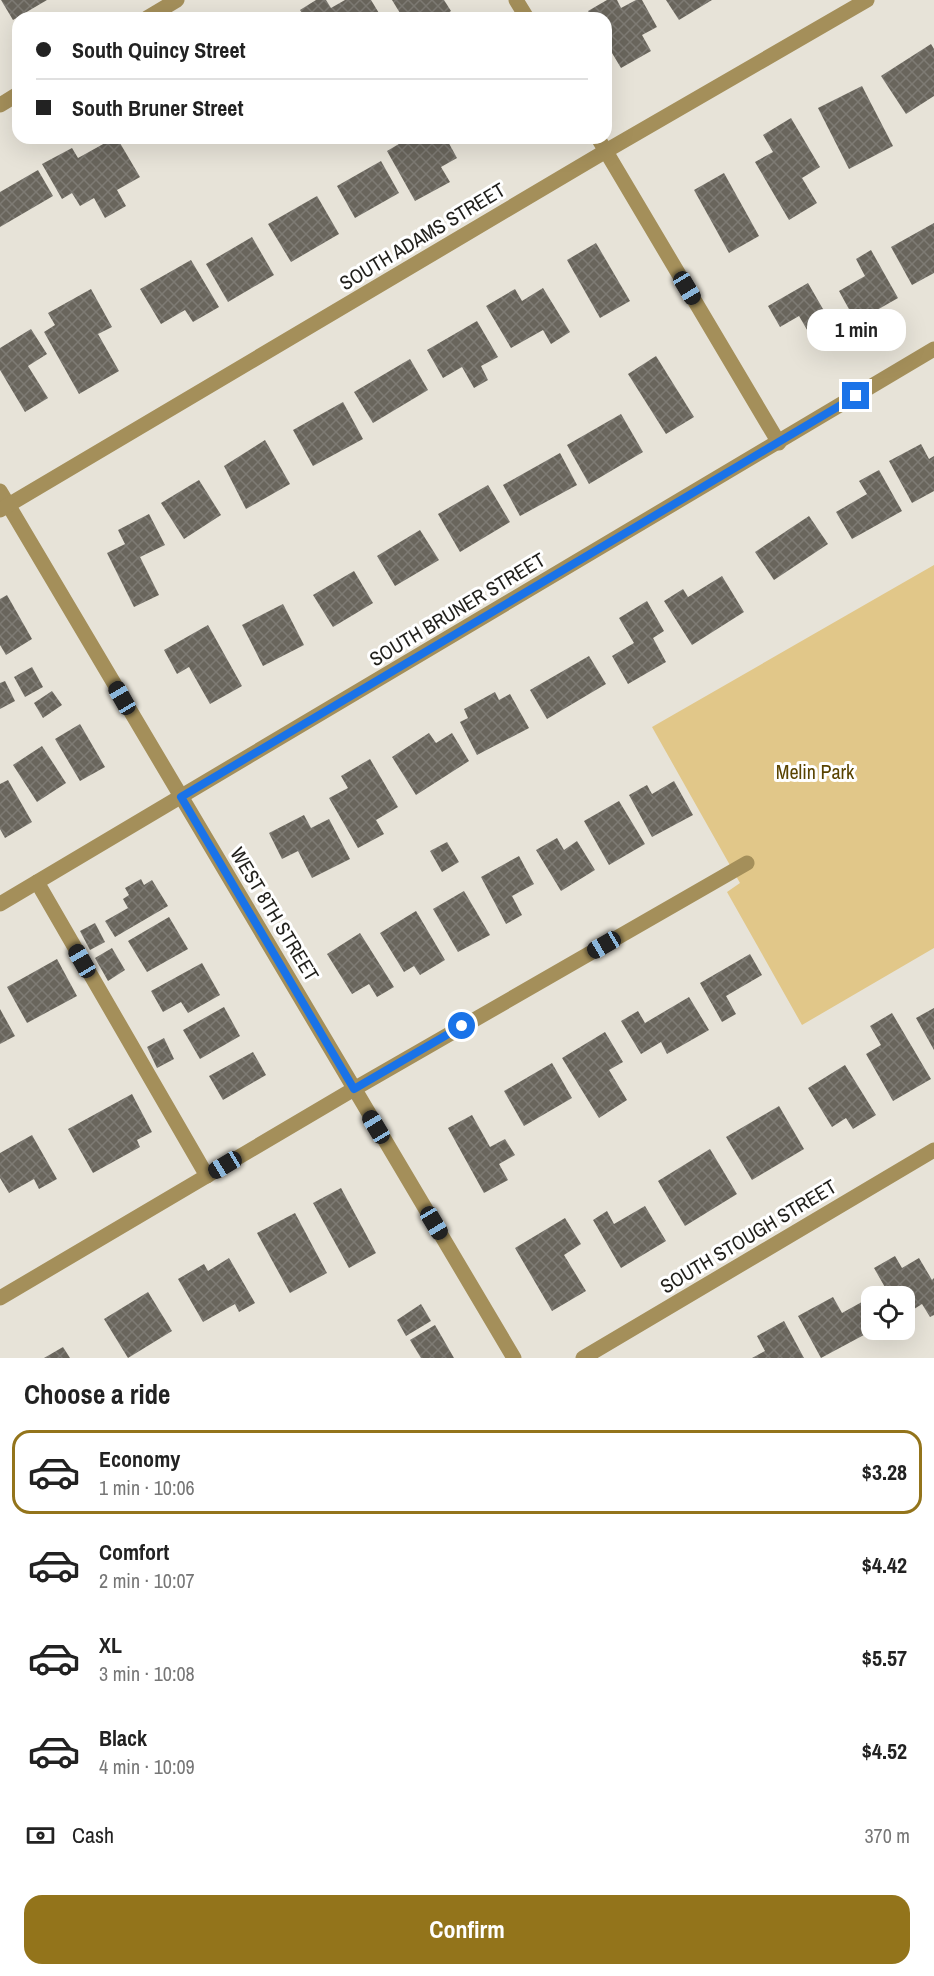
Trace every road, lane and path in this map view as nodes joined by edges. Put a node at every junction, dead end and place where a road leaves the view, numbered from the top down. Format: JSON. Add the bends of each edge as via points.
{"nodes":[{"id":1,"x":177,"y":0,"type":"edge"},
{"id":2,"x":867,"y":0,"type":"edge"},
{"id":3,"x":157,"y":12,"type":"edge"},
{"id":4,"x":612,"y":140,"type":"edge"},
{"id":5,"x":602,"y":145,"type":"edge"},
{"id":6,"x":934,"y":350,"type":"edge"},
{"id":7,"x":779,"y":443,"type":"junction"},
{"id":8,"x":0,"y":491,"type":"edge"},
{"id":9,"x":4,"y":508,"type":"edge"},
{"id":10,"x":181,"y":797,"type":"junction"},
{"id":11,"x":747,"y":863,"type":"dead end"},
{"id":12,"x":37,"y":882,"type":"junction"},
{"id":13,"x":0,"y":904,"type":"edge"},
{"id":14,"x":354,"y":1089,"type":"junction"},
{"id":15,"x":934,"y":1150,"type":"edge"},
{"id":16,"x":207,"y":1176,"type":"junction"},
{"id":17,"x":0,"y":1298,"type":"edge"},
{"id":18,"x":514,"y":1358,"type":"edge"},
{"id":19,"x":583,"y":1358,"type":"edge"}],
"edges":[{"from":1,"to":3,"type":"street"},
{"from":2,"to":4,"type":"street","name":"SOUTH ADAMS STREET"},
{"from":5,"to":7,"type":"street"},
{"from":5,"to":9,"type":"street","name":"SOUTH ADAMS STREET"},
{"from":6,"to":7,"type":"street","name":"SOUTH BRUNER STREET"},
{"from":7,"to":10,"type":"street","name":"SOUTH BRUNER STREET"},
{"from":8,"to":9,"type":"street","name":"WEST 8TH STREET"},
{"from":9,"to":10,"type":"street","name":"WEST 8TH STREET"},
{"from":10,"to":12,"type":"street","name":"SOUTH BRUNER STREET"},
{"from":10,"to":14,"type":"street","name":"WEST 8TH STREET"},
{"from":11,"to":14,"type":"street"},
{"from":12,"to":13,"type":"street","name":"SOUTH BRUNER STREET"},
{"from":12,"to":16,"type":"street"},
{"from":14,"to":16,"type":"street"},
{"from":14,"to":18,"type":"street","name":"WEST 8TH STREET"},
{"from":15,"to":19,"type":"street","name":"SOUTH STOUGH STREET"},
{"from":16,"to":17,"type":"street"}]}
